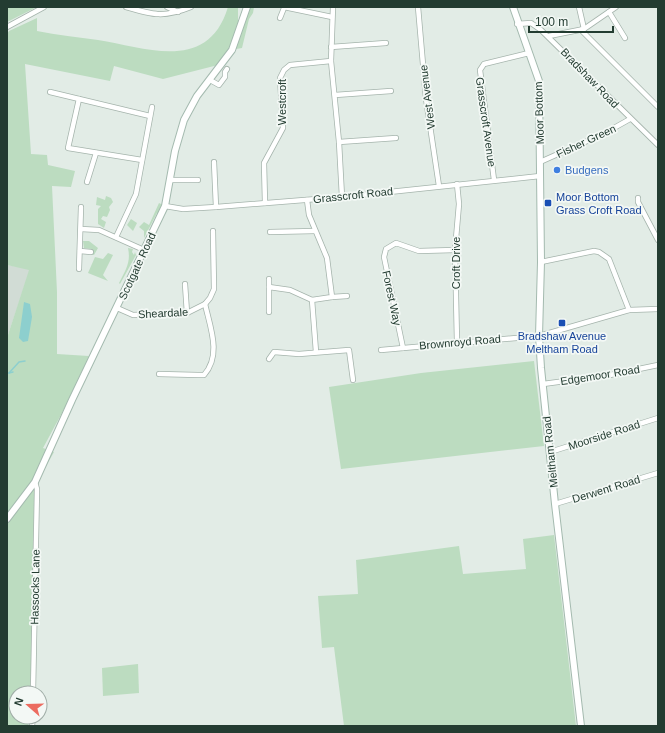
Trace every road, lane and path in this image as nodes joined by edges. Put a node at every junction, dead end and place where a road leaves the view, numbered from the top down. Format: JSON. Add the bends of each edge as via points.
{"nodes":[{"id":1,"x":44,"y":7,"type":"edge"},
{"id":2,"x":126,"y":7,"type":"edge"},
{"id":3,"x":167,"y":7,"type":"edge"},
{"id":4,"x":191,"y":7,"type":"edge"},
{"id":5,"x":247,"y":7,"type":"edge"},
{"id":6,"x":333,"y":7,"type":"edge"},
{"id":7,"x":418,"y":7,"type":"edge"},
{"id":8,"x":513,"y":7,"type":"edge"},
{"id":9,"x":579,"y":7,"type":"edge"},
{"id":10,"x":616,"y":7,"type":"edge"},
{"id":11,"x":284,"y":8,"type":"edge"},
{"id":12,"x":178,"y":12,"type":"junction"},
{"id":13,"x":609,"y":12,"type":"junction"},
{"id":14,"x":332,"y":17,"type":"junction"},
{"id":15,"x":280,"y":18,"type":"dead end"},
{"id":16,"x":518,"y":24,"type":"junction"},
{"id":17,"x":7,"y":27,"type":"edge"},
{"id":18,"x":583,"y":30,"type":"junction"},
{"id":19,"x":549,"y":36,"type":"junction"},
{"id":20,"x":625,"y":38,"type":"dead end"},
{"id":21,"x":386,"y":43,"type":"dead end"},
{"id":22,"x":331,"y":47,"type":"junction"},
{"id":23,"x":528,"y":53,"type":"junction"},
{"id":24,"x":331,"y":61,"type":"junction"},
{"id":25,"x":228,"y":69,"type":"dead end"},
{"id":26,"x":210,"y":80,"type":"junction"},
{"id":27,"x":390,"y":91,"type":"dead end"},
{"id":28,"x":50,"y":92,"type":"dead end"},
{"id":29,"x":335,"y":95,"type":"junction"},
{"id":30,"x":79,"y":99,"type":"junction"},
{"id":31,"x":152,"y":107,"type":"dead end"},
{"id":32,"x":658,"y":107,"type":"edge"},
{"id":33,"x":150,"y":116,"type":"junction"},
{"id":34,"x":630,"y":119,"type":"junction"},
{"id":35,"x":396,"y":138,"type":"dead end"},
{"id":36,"x":339,"y":142,"type":"junction"},
{"id":37,"x":657,"y":143,"type":"edge"},
{"id":38,"x":96,"y":153,"type":"junction"},
{"id":39,"x":142,"y":160,"type":"junction"},
{"id":40,"x":214,"y":162,"type":"dead end"},
{"id":41,"x":540,"y":162,"type":"junction"},
{"id":42,"x":540,"y":176,"type":"junction"},
{"id":43,"x":170,"y":180,"type":"junction"},
{"id":44,"x":198,"y":180,"type":"dead end"},
{"id":45,"x":494,"y":180,"type":"junction"},
{"id":46,"x":87,"y":182,"type":"dead end"},
{"id":47,"x":457,"y":184,"type":"junction"},
{"id":48,"x":439,"y":186,"type":"junction"},
{"id":49,"x":342,"y":197,"type":"junction"},
{"id":50,"x":638,"y":198,"type":"dead end"},
{"id":51,"x":307,"y":200,"type":"junction"},
{"id":52,"x":265,"y":203,"type":"junction"},
{"id":53,"x":165,"y":206,"type":"junction"},
{"id":54,"x":81,"y":207,"type":"dead end"},
{"id":55,"x":216,"y":207,"type":"junction"},
{"id":56,"x":658,"y":228,"type":"edge"},
{"id":57,"x":81,"y":229,"type":"junction"},
{"id":58,"x":213,"y":231,"type":"dead end"},
{"id":59,"x":315,"y":231,"type":"junction"},
{"id":60,"x":653,"y":231,"type":"junction"},
{"id":61,"x":270,"y":232,"type":"dead end"},
{"id":62,"x":116,"y":237,"type":"junction"},
{"id":63,"x":658,"y":240,"type":"edge"},
{"id":64,"x":144,"y":250,"type":"junction"},
{"id":65,"x":455,"y":250,"type":"junction"},
{"id":66,"x":80,"y":251,"type":"junction"},
{"id":67,"x":91,"y":252,"type":"dead end"},
{"id":68,"x":541,"y":262,"type":"junction"},
{"id":69,"x":79,"y":269,"type":"dead end"},
{"id":70,"x":269,"y":279,"type":"dead end"},
{"id":71,"x":186,"y":284,"type":"dead end"},
{"id":72,"x":269,"y":287,"type":"junction"},
{"id":73,"x":347,"y":296,"type":"dead end"},
{"id":74,"x":332,"y":297,"type":"junction"},
{"id":75,"x":312,"y":300,"type":"junction"},
{"id":76,"x":204,"y":304,"type":"junction"},
{"id":77,"x":117,"y":308,"type":"junction"},
{"id":78,"x":658,"y":309,"type":"edge"},
{"id":79,"x":629,"y":310,"type":"junction"},
{"id":80,"x":269,"y":312,"type":"dead end"},
{"id":81,"x":187,"y":313,"type":"junction"},
{"id":82,"x":539,"y":336,"type":"junction"},
{"id":83,"x":457,"y":342,"type":"junction"},
{"id":84,"x":403,"y":348,"type":"junction"},
{"id":85,"x":381,"y":350,"type":"dead end"},
{"id":86,"x":316,"y":352,"type":"junction"},
{"id":87,"x":269,"y":359,"type":"dead end"},
{"id":88,"x":658,"y":365,"type":"edge"},
{"id":89,"x":159,"y":374,"type":"dead end"},
{"id":90,"x":353,"y":380,"type":"dead end"},
{"id":91,"x":543,"y":384,"type":"junction"},
{"id":92,"x":658,"y":418,"type":"edge"},
{"id":93,"x":550,"y":452,"type":"junction"},
{"id":94,"x":658,"y":473,"type":"edge"},
{"id":95,"x":35,"y":482,"type":"junction"},
{"id":96,"x":555,"y":504,"type":"junction"},
{"id":97,"x":7,"y":518,"type":"edge"},
{"id":98,"x":33,"y":685,"type":"edge"},
{"id":99,"x":581,"y":726,"type":"edge"}],
"edges":[{"from":1,"to":17,"type":"street"},
{"from":2,"to":12,"type":"street","via":[[152,15]]},
{"from":3,"to":12,"type":"street"},
{"from":4,"to":12,"type":"street"},
{"from":5,"to":26,"type":"street","name":"Scotgate Road","via":[[232,50]]},
{"from":6,"to":14,"type":"street"},
{"from":7,"to":48,"type":"street","name":"West Avenue","via":[[426,99]]},
{"from":8,"to":16,"type":"street","name":"Moor Bottom"},
{"from":9,"to":18,"type":"street"},
{"from":10,"to":13,"type":"street"},
{"from":11,"to":14,"type":"street"},
{"from":11,"to":15,"type":"street"},
{"from":13,"to":18,"type":"street"},
{"from":13,"to":20,"type":"street"},
{"from":14,"to":22,"type":"street"},
{"from":16,"to":19,"type":"street","name":"Bradshaw Road","via":[[531,23]]},
{"from":16,"to":23,"type":"street","name":"Moor Bottom"},
{"from":18,"to":19,"type":"street"},
{"from":18,"to":32,"type":"street"},
{"from":19,"to":34,"type":"street","name":"Bradshaw Road"},
{"from":21,"to":22,"type":"street"},
{"from":22,"to":24,"type":"street"},
{"from":23,"to":41,"type":"street","name":"Moor Bottom","via":[[539,81]]},
{"from":23,"to":45,"type":"street","name":"Grasscroft Avenue","via":[[484,64],[480,70]]},
{"from":24,"to":29,"type":"street"},
{"from":24,"to":52,"type":"street","name":"Westcroft","via":[[290,65],[280,78],[283,128],[264,163]]},
{"from":25,"to":26,"type":"street","via":[[219,85]]},
{"from":26,"to":43,"type":"street","name":"Scotgate Road","via":[[197,96],[184,120]]},
{"from":27,"to":29,"type":"street"},
{"from":28,"to":30,"type":"street"},
{"from":29,"to":36,"type":"street"},
{"from":30,"to":33,"type":"street"},
{"from":30,"to":38,"type":"street","via":[[68,148]]},
{"from":31,"to":33,"type":"street"},
{"from":33,"to":39,"type":"street"},
{"from":34,"to":37,"type":"street","name":"Bradshaw Road"},
{"from":34,"to":41,"type":"street","name":"Fisher Green"},
{"from":35,"to":36,"type":"street"},
{"from":36,"to":49,"type":"street"},
{"from":38,"to":39,"type":"street"},
{"from":38,"to":46,"type":"street"},
{"from":39,"to":62,"type":"street","via":[[134,200]]},
{"from":40,"to":55,"type":"street"},
{"from":41,"to":42,"type":"street","name":"Moor Bottom"},
{"from":42,"to":45,"type":"street","name":"Grasscroft Road"},
{"from":42,"to":68,"type":"street","name":"Meltham Road"},
{"from":43,"to":44,"type":"street"},
{"from":43,"to":53,"type":"street","name":"Scotgate Road"},
{"from":45,"to":47,"type":"street","name":"Grasscroft Road"},
{"from":47,"to":48,"type":"street","name":"Grasscroft Road"},
{"from":47,"to":65,"type":"street","name":"Croft Drive","via":[[459,204]]},
{"from":48,"to":49,"type":"street","name":"Grasscroft Road"},
{"from":49,"to":51,"type":"street","name":"Grasscroft Road"},
{"from":50,"to":60,"type":"street"},
{"from":51,"to":52,"type":"street","name":"Grasscroft Road"},
{"from":51,"to":59,"type":"street"},
{"from":52,"to":55,"type":"street","name":"Grasscroft Road"},
{"from":53,"to":55,"type":"street","name":"Grasscroft Road","via":[[183,209]]},
{"from":53,"to":64,"type":"street","name":"Scotgate Road"},
{"from":54,"to":57,"type":"street"},
{"from":56,"to":60,"type":"street"},
{"from":57,"to":62,"type":"street","via":[[99,230]]},
{"from":57,"to":66,"type":"street"},
{"from":58,"to":76,"type":"street","via":[[214,289]]},
{"from":59,"to":61,"type":"street"},
{"from":59,"to":74,"type":"street","via":[[327,258]]},
{"from":60,"to":63,"type":"street"},
{"from":62,"to":64,"type":"street"},
{"from":64,"to":77,"type":"street","name":"Scotgate Road"},
{"from":65,"to":83,"type":"street","name":"Croft Drive"},
{"from":65,"to":84,"type":"street","name":"Forest Way","via":[[419,251],[396,243],[386,249],[384,257]]},
{"from":66,"to":67,"type":"street"},
{"from":66,"to":69,"type":"street"},
{"from":68,"to":79,"type":"street","via":[[599,252],[609,259]]},
{"from":68,"to":82,"type":"street","name":"Meltham Road"},
{"from":70,"to":72,"type":"street"},
{"from":71,"to":81,"type":"street"},
{"from":72,"to":75,"type":"street","via":[[290,290]]},
{"from":72,"to":80,"type":"street"},
{"from":73,"to":74,"type":"street"},
{"from":74,"to":75,"type":"street"},
{"from":75,"to":86,"type":"street"},
{"from":76,"to":81,"type":"street","name":"Sheardale"},
{"from":76,"to":89,"type":"street","via":[[214,344],[210,369],[204,375]]},
{"from":77,"to":81,"type":"street","name":"Sheardale","via":[[133,315]]},
{"from":77,"to":95,"type":"street","name":"Scotgate Road"},
{"from":78,"to":79,"type":"street","name":"Brownroyd Road"},
{"from":79,"to":82,"type":"street","name":"Brownroyd Road"},
{"from":82,"to":83,"type":"street","name":"Brownroyd Road"},
{"from":82,"to":91,"type":"street","name":"Meltham Road"},
{"from":83,"to":84,"type":"street","name":"Brownroyd Road"},
{"from":84,"to":85,"type":"street","name":"Brownroyd Road"},
{"from":86,"to":87,"type":"street","via":[[274,352]]},
{"from":86,"to":90,"type":"street","via":[[349,350]]},
{"from":88,"to":91,"type":"street","name":"Edgemoor Road"},
{"from":91,"to":93,"type":"street","name":"Meltham Road"},
{"from":92,"to":93,"type":"street","name":"Moorside Road"},
{"from":93,"to":96,"type":"street","name":"Meltham Road"},
{"from":94,"to":96,"type":"street","name":"Derwent Road"},
{"from":95,"to":97,"type":"street","name":"Scotgate Road"},
{"from":95,"to":98,"type":"street","name":"Hassocks Lane","via":[[37,489]]},
{"from":96,"to":99,"type":"street","name":"Meltham Road"}]}
